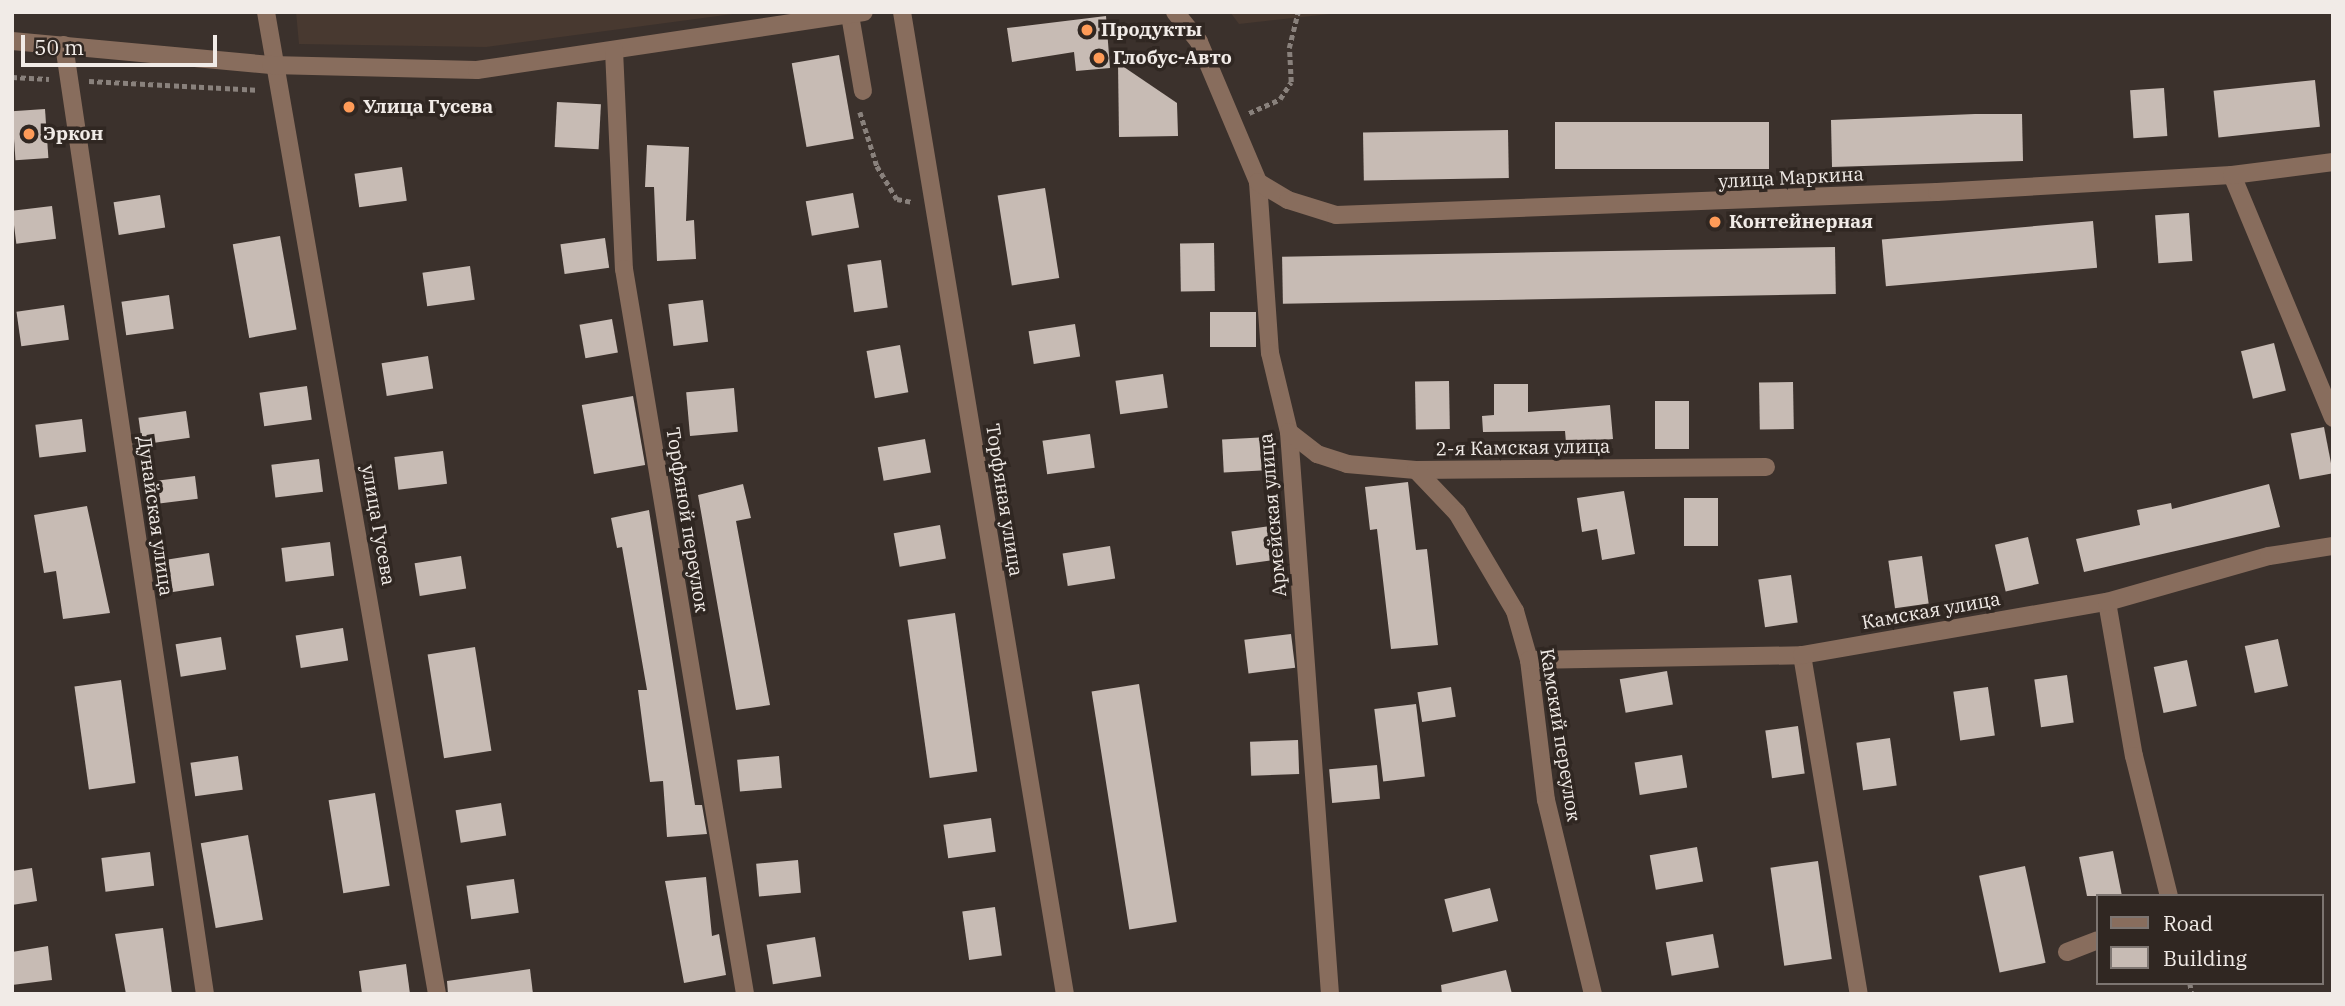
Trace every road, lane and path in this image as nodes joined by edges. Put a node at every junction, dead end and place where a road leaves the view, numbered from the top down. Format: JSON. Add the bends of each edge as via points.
{"nodes":[{"id":1,"x":266,"y":12,"type":"edge"},
{"id":2,"x":902,"y":12,"type":"edge"},
{"id":3,"x":1175,"y":12,"type":"edge"},
{"id":4,"x":1298,"y":12,"type":"edge"},
{"id":5,"x":857,"y":13,"type":"edge"},
{"id":6,"x":12,"y":41,"type":"edge"},
{"id":7,"x":64,"y":45,"type":"junction"},
{"id":8,"x":614,"y":50,"type":"junction"},
{"id":9,"x":271,"y":65,"type":"junction"},
{"id":10,"x":12,"y":77,"type":"edge"},
{"id":11,"x":69,"y":80,"type":"junction"},
{"id":12,"x":278,"y":91,"type":"junction"},
{"id":13,"x":863,"y":91,"type":"joint"},
{"id":14,"x":1232,"y":121,"type":"junction"},
{"id":15,"x":2333,"y":162,"type":"edge"},
{"id":16,"x":2232,"y":175,"type":"junction"},
{"id":17,"x":1258,"y":182,"type":"junction"},
{"id":18,"x":934,"y":207,"type":"junction"},
{"id":19,"x":2333,"y":418,"type":"edge"},
{"id":20,"x":1289,"y":432,"type":"junction"},
{"id":21,"x":1766,"y":467,"type":"dead end"},
{"id":22,"x":1416,"y":471,"type":"junction"},
{"id":23,"x":2333,"y":546,"type":"edge"},
{"id":24,"x":2107,"y":602,"type":"junction"},
{"id":25,"x":1802,"y":655,"type":"junction"},
{"id":26,"x":1529,"y":660,"type":"junction"},
{"id":27,"x":2168,"y":894,"type":"edge"},
{"id":28,"x":2096,"y":941,"type":"edge"},
{"id":29,"x":2067,"y":952,"type":"dead end"},
{"id":30,"x":205,"y":994,"type":"edge"},
{"id":31,"x":437,"y":994,"type":"edge"},
{"id":32,"x":745,"y":994,"type":"edge"},
{"id":33,"x":1065,"y":994,"type":"edge"},
{"id":34,"x":1330,"y":994,"type":"edge"},
{"id":35,"x":1593,"y":994,"type":"edge"},
{"id":36,"x":1859,"y":994,"type":"edge"}],
"edges":[{"from":1,"to":9,"type":"street","name":"улица Гусева"},
{"from":2,"to":18,"type":"street","name":"Торфяная улица"},
{"from":3,"to":14,"type":"street","name":"Армейская улица","via":[[1199,42]]},
{"from":4,"to":14,"type":"path","via":[[1289,48],[1291,82],[1280,99]]},
{"from":5,"to":8,"type":"street"},
{"from":5,"to":13,"type":"street"},
{"from":6,"to":7,"type":"street"},
{"from":7,"to":9,"type":"street"},
{"from":7,"to":11,"type":"street","name":"Дунайская улица"},
{"from":8,"to":9,"type":"street","via":[[477,70]]},
{"from":8,"to":32,"type":"street","name":"Торфяной переулок","via":[[624,269]]},
{"from":9,"to":12,"type":"street","name":"улица Гусева"},
{"from":10,"to":11,"type":"path"},
{"from":11,"to":12,"type":"path"},
{"from":11,"to":30,"type":"street","name":"Дунайская улица"},
{"from":12,"to":31,"type":"street","name":"улица Гусева"},
{"from":13,"to":18,"type":"path","via":[[860,111],[897,199]]},
{"from":14,"to":17,"type":"street","name":"Армейская улица"},
{"from":15,"to":16,"type":"street","name":"улица Маркина"},
{"from":16,"to":17,"type":"street","name":"улица Маркина","via":[[1596,208],[1336,215],[1288,200]]},
{"from":16,"to":19,"type":"street"},
{"from":17,"to":20,"type":"street","name":"Армейская улица","via":[[1270,353]]},
{"from":18,"to":33,"type":"street","name":"Торфяная улица"},
{"from":20,"to":22,"type":"street","name":"2-я Камская улица","via":[[1317,454],[1347,464]]},
{"from":20,"to":34,"type":"street","name":"Армейская улица"},
{"from":21,"to":22,"type":"street","name":"2-я Камская улица"},
{"from":22,"to":26,"type":"street","name":"Камский переулок","via":[[1457,513],[1515,611]]},
{"from":23,"to":24,"type":"street","name":"Камская улица","via":[[2269,556]]},
{"from":24,"to":25,"type":"street","name":"Камская улица"},
{"from":24,"to":27,"type":"street","via":[[2134,756]]},
{"from":25,"to":26,"type":"street","name":"Камская улица"},
{"from":25,"to":36,"type":"street"},
{"from":26,"to":35,"type":"street","name":"Камский переулок","via":[[1546,800]]},
{"from":28,"to":29,"type":"street"}]}
